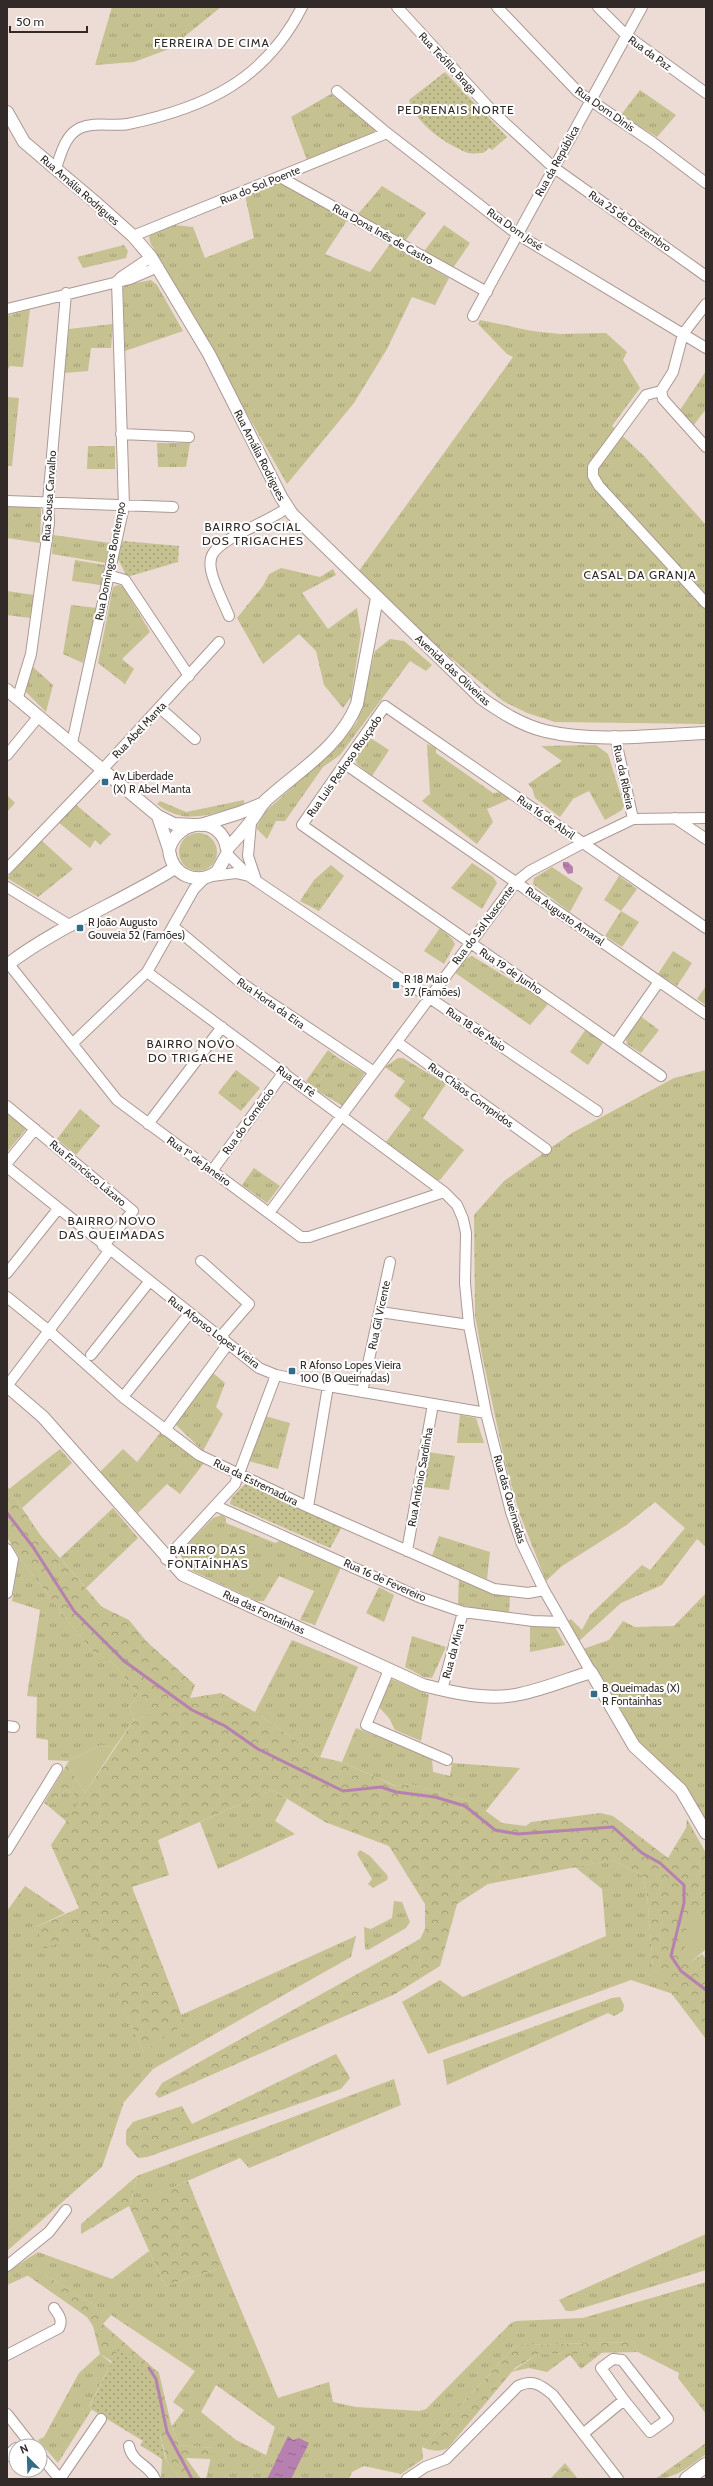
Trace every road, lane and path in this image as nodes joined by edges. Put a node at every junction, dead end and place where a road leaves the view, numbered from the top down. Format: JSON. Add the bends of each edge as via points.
{"nodes":[{"id":1,"x":302,"y":7,"type":"edge"},
{"id":2,"x":397,"y":7,"type":"edge"},
{"id":3,"x":497,"y":7,"type":"edge"},
{"id":4,"x":598,"y":7,"type":"edge"},
{"id":5,"x":642,"y":7,"type":"edge"},
{"id":6,"x":626,"y":35,"type":"junction"},
{"id":7,"x":337,"y":91,"type":"dead end"},
{"id":8,"x":706,"y":94,"type":"edge"},
{"id":9,"x":591,"y":101,"type":"junction"},
{"id":10,"x":7,"y":112,"type":"edge"},
{"id":11,"x":387,"y":133,"type":"junction"},
{"id":12,"x":553,"y":167,"type":"junction"},
{"id":13,"x":56,"y":168,"type":"junction"},
{"id":14,"x":280,"y":177,"type":"junction"},
{"id":15,"x":706,"y":183,"type":"edge"},
{"id":16,"x":517,"y":234,"type":"junction"},
{"id":17,"x":133,"y":236,"type":"junction"},
{"id":18,"x":154,"y":262,"type":"junction"},
{"id":19,"x":706,"y":276,"type":"edge"},
{"id":20,"x":116,"y":281,"type":"junction"},
{"id":21,"x":486,"y":292,"type":"junction"},
{"id":22,"x":66,"y":293,"type":"junction"},
{"id":23,"x":706,"y":304,"type":"edge"},
{"id":24,"x":7,"y":309,"type":"edge"},
{"id":25,"x":473,"y":316,"type":"dead end"},
{"id":26,"x":683,"y":334,"type":"junction"},
{"id":27,"x":706,"y":348,"type":"edge"},
{"id":28,"x":661,"y":391,"type":"junction"},
{"id":29,"x":121,"y":434,"type":"junction"},
{"id":30,"x":189,"y":437,"type":"dead end"},
{"id":31,"x":706,"y":446,"type":"edge"},
{"id":32,"x":7,"y":501,"type":"edge"},
{"id":33,"x":48,"y":502,"type":"junction"},
{"id":34,"x":124,"y":506,"type":"junction"},
{"id":35,"x":173,"y":507,"type":"dead end"},
{"id":36,"x":287,"y":508,"type":"junction"},
{"id":37,"x":108,"y":575,"type":"junction"},
{"id":38,"x":377,"y":598,"type":"junction"},
{"id":39,"x":706,"y":603,"type":"edge"},
{"id":40,"x":229,"y":616,"type":"dead end"},
{"id":41,"x":219,"y":642,"type":"dead end"},
{"id":42,"x":189,"y":676,"type":"junction"},
{"id":43,"x":7,"y":690,"type":"edge"},
{"id":44,"x":18,"y":697,"type":"junction"},
{"id":45,"x":386,"y":706,"type":"joint"},
{"id":46,"x":160,"y":708,"type":"junction"},
{"id":47,"x":39,"y":716,"type":"junction"},
{"id":48,"x":706,"y":733,"type":"edge"},
{"id":49,"x":615,"y":736,"type":"junction"},
{"id":50,"x":195,"y":739,"type":"dead end"},
{"id":51,"x":72,"y":743,"type":"junction"},
{"id":52,"x":7,"y":755,"type":"edge"},
{"id":53,"x":345,"y":764,"type":"junction"},
{"id":54,"x":102,"y":770,"type":"junction"},
{"id":55,"x":264,"y":803,"type":"junction"},
{"id":56,"x":158,"y":816,"type":"junction"},
{"id":57,"x":675,"y":818,"type":"junction"},
{"id":58,"x":706,"y":818,"type":"edge"},
{"id":59,"x":633,"y":819,"type":"junction"},
{"id":60,"x":251,"y":822,"type":"junction"},
{"id":61,"x":197,"y":825,"type":"junction"},
{"id":62,"x":302,"y":825,"type":"joint"},
{"id":63,"x":706,"y":839,"type":"edge"},
{"id":64,"x":583,"y":843,"type":"junction"},
{"id":65,"x":169,"y":849,"type":"junction"},
{"id":66,"x":227,"y":852,"type":"junction"},
{"id":67,"x":175,"y":868,"type":"junction"},
{"id":68,"x":7,"y":869,"type":"edge"},
{"id":69,"x":209,"y":877,"type":"junction"},
{"id":70,"x":252,"y":878,"type":"junction"},
{"id":71,"x":516,"y":882,"type":"junction"},
{"id":72,"x":7,"y":887,"type":"edge"},
{"id":73,"x":71,"y":926,"type":"junction"},
{"id":74,"x":174,"y":927,"type":"junction"},
{"id":75,"x":706,"y":928,"type":"edge"},
{"id":76,"x":470,"y":943,"type":"junction"},
{"id":77,"x":8,"y":964,"type":"edge"},
{"id":78,"x":147,"y":972,"type":"junction"},
{"id":79,"x":658,"y":983,"type":"junction"},
{"id":80,"x":429,"y":998,"type":"junction"},
{"id":81,"x":706,"y":1014,"type":"edge"},
{"id":82,"x":222,"y":1026,"type":"junction"},
{"id":83,"x":397,"y":1042,"type":"junction"},
{"id":84,"x":73,"y":1043,"type":"junction"},
{"id":85,"x":616,"y":1043,"type":"junction"},
{"id":86,"x":284,"y":1072,"type":"junction"},
{"id":87,"x":374,"y":1072,"type":"junction"},
{"id":88,"x":661,"y":1076,"type":"dead end"},
{"id":89,"x":7,"y":1106,"type":"edge"},
{"id":90,"x":597,"y":1111,"type":"dead end"},
{"id":91,"x":342,"y":1114,"type":"junction"},
{"id":92,"x":148,"y":1124,"type":"junction"},
{"id":93,"x":35,"y":1129,"type":"junction"},
{"id":94,"x":546,"y":1149,"type":"dead end"},
{"id":95,"x":7,"y":1163,"type":"edge"},
{"id":96,"x":7,"y":1167,"type":"edge"},
{"id":97,"x":212,"y":1171,"type":"junction"},
{"id":98,"x":444,"y":1192,"type":"junction"},
{"id":99,"x":58,"y":1209,"type":"junction"},
{"id":100,"x":269,"y":1213,"type":"junction"},
{"id":101,"x":106,"y":1248,"type":"junction"},
{"id":102,"x":201,"y":1260,"type":"dead end"},
{"id":103,"x":390,"y":1262,"type":"dead end"},
{"id":104,"x":7,"y":1273,"type":"edge"},
{"id":105,"x":149,"y":1282,"type":"junction"},
{"id":106,"x":7,"y":1297,"type":"edge"},
{"id":107,"x":380,"y":1312,"type":"junction"},
{"id":108,"x":189,"y":1314,"type":"junction"},
{"id":109,"x":469,"y":1326,"type":"junction"},
{"id":110,"x":49,"y":1331,"type":"junction"},
{"id":111,"x":223,"y":1341,"type":"junction"},
{"id":112,"x":91,"y":1355,"type":"dead end"},
{"id":113,"x":276,"y":1375,"type":"junction"},
{"id":114,"x":7,"y":1386,"type":"edge"},
{"id":115,"x":328,"y":1386,"type":"junction"},
{"id":116,"x":127,"y":1392,"type":"dead end"},
{"id":117,"x":362,"y":1392,"type":"junction"},
{"id":118,"x":433,"y":1404,"type":"junction"},
{"id":119,"x":486,"y":1413,"type":"junction"},
{"id":120,"x":165,"y":1430,"type":"junction"},
{"id":121,"x":241,"y":1474,"type":"junction"},
{"id":122,"x":216,"y":1506,"type":"junction"},
{"id":123,"x":308,"y":1507,"type":"junction"},
{"id":124,"x":7,"y":1549,"type":"edge"},
{"id":125,"x":407,"y":1551,"type":"junction"},
{"id":126,"x":166,"y":1559,"type":"junction"},
{"id":127,"x":9,"y":1575,"type":"edge"},
{"id":128,"x":544,"y":1590,"type":"junction"},
{"id":129,"x":7,"y":1593,"type":"edge"},
{"id":130,"x":463,"y":1612,"type":"junction"},
{"id":131,"x":562,"y":1622,"type":"junction"},
{"id":132,"x":390,"y":1670,"type":"junction"},
{"id":133,"x":591,"y":1672,"type":"junction"},
{"id":134,"x":442,"y":1690,"type":"junction"},
{"id":135,"x":446,"y":1760,"type":"dead end"},
{"id":136,"x":57,"y":1769,"type":"dead end"},
{"id":137,"x":706,"y":1833,"type":"edge"},
{"id":138,"x":7,"y":1850,"type":"edge"},
{"id":139,"x":66,"y":2210,"type":"dead end"},
{"id":140,"x":7,"y":2266,"type":"edge"},
{"id":141,"x":54,"y":2308,"type":"dead end"},
{"id":142,"x":7,"y":2355,"type":"edge"},
{"id":143,"x":624,"y":2400,"type":"junction"},
{"id":144,"x":7,"y":2414,"type":"edge"},
{"id":145,"x":101,"y":2419,"type":"dead end"},
{"id":146,"x":584,"y":2433,"type":"junction"},
{"id":147,"x":21,"y":2438,"type":"edge"},
{"id":148,"x":129,"y":2446,"type":"dead end"},
{"id":149,"x":48,"y":2465,"type":"edge"},
{"id":150,"x":706,"y":2465,"type":"edge"},
{"id":151,"x":60,"y":2479,"type":"edge"},
{"id":152,"x":156,"y":2479,"type":"edge"},
{"id":153,"x":407,"y":2479,"type":"edge"},
{"id":154,"x":618,"y":2479,"type":"edge"},
{"id":155,"x":687,"y":2479,"type":"edge"}],
"edges":[{"from":1,"to":13,"type":"street","via":[[292,28],[270,55],[230,88],[200,104],[168,116],[125,125],[80,128],[66,139]]},
{"from":2,"to":12,"type":"street","name":"Rua Teófilo Braga","via":[[494,113]]},
{"from":3,"to":9,"type":"street","name":"Rua Dom Dinis","via":[[578,92]]},
{"from":4,"to":6,"type":"street","name":"Rua da Paz"},
{"from":5,"to":6,"type":"street","name":"Rua da República"},
{"from":6,"to":8,"type":"street","name":"Rua da Paz"},
{"from":6,"to":9,"type":"street","name":"Rua da República"},
{"from":7,"to":11,"type":"street","name":"Rua Dom José"},
{"from":9,"to":12,"type":"street","name":"Rua da República"},
{"from":9,"to":15,"type":"street","name":"Rua Dom Dinis","via":[[608,115],[652,142]]},
{"from":10,"to":13,"type":"street","name":"Rua Amália Rodrigues","via":[[24,142]]},
{"from":11,"to":14,"type":"street","name":"Rua do Sol Poente"},
{"from":11,"to":16,"type":"street","name":"Rua Dom José"},
{"from":12,"to":16,"type":"street","name":"Rua da República"},
{"from":12,"to":19,"type":"street","name":"Rua 25 de Dezembro"},
{"from":13,"to":17,"type":"street","name":"Rua Amália Rodrigues"},
{"from":14,"to":17,"type":"street","name":"Rua do Sol Poente"},
{"from":14,"to":21,"type":"street","name":"Rua Dona Inês de Castro"},
{"from":16,"to":21,"type":"street","name":"Rua da República"},
{"from":16,"to":26,"type":"street","name":"Rua Dom José"},
{"from":17,"to":18,"type":"street","name":"Rua Amália Rodrigues"},
{"from":18,"to":20,"type":"street"},
{"from":18,"to":36,"type":"street","name":"Rua Amália Rodrigues","via":[[208,354]]},
{"from":20,"to":22,"type":"street"},
{"from":20,"to":29,"type":"street","name":"Rua Domingos Bontempo"},
{"from":21,"to":25,"type":"street","name":"Rua da República"},
{"from":22,"to":24,"type":"street"},
{"from":22,"to":33,"type":"street","name":"Rua Sousa Carvalho"},
{"from":23,"to":26,"type":"street"},
{"from":26,"to":27,"type":"street","name":"Rua Dom José"},
{"from":26,"to":28,"type":"street","via":[[673,372]]},
{"from":28,"to":31,"type":"street","via":[[663,399]]},
{"from":28,"to":39,"type":"street","via":[[646,394],[593,467],[593,476],[599,486]]},
{"from":29,"to":30,"type":"street"},
{"from":29,"to":34,"type":"street","name":"Rua Domingos Bontempo"},
{"from":32,"to":33,"type":"street"},
{"from":33,"to":34,"type":"street"},
{"from":33,"to":44,"type":"street","name":"Rua Sousa Carvalho","via":[[49,524],[31,654]]},
{"from":34,"to":35,"type":"street"},
{"from":34,"to":37,"type":"street","name":"Rua Domingos Bontempo"},
{"from":36,"to":38,"type":"street","name":"Rua Amália Rodrigues"},
{"from":36,"to":40,"type":"street","via":[[274,518],[234,538],[214,552],[210,558],[211,570]]},
{"from":37,"to":42,"type":"street","via":[[125,580]]},
{"from":37,"to":51,"type":"street","name":"Rua Domingos Bontempo"},
{"from":38,"to":49,"type":"street","name":"Avenida das Oliveiras","via":[[480,698],[504,714],[550,732]]},
{"from":38,"to":55,"type":"street","via":[[357,704],[351,718],[325,750]]},
{"from":41,"to":42,"type":"street","name":"Rua Abel Manta"},
{"from":42,"to":46,"type":"street","name":"Rua Abel Manta"},
{"from":43,"to":44,"type":"street"},
{"from":44,"to":47,"type":"street"},
{"from":45,"to":53,"type":"street","name":"Rua Luis Pedroso Rouçado"},
{"from":45,"to":64,"type":"street","name":"Rua 16 de Abril"},
{"from":46,"to":50,"type":"street"},
{"from":46,"to":54,"type":"street","name":"Rua Abel Manta"},
{"from":47,"to":51,"type":"street"},
{"from":47,"to":52,"type":"street"},
{"from":48,"to":49,"type":"street","name":"Avenida das Oliveiras"},
{"from":49,"to":59,"type":"street","name":"Rua da Ribeira"},
{"from":51,"to":54,"type":"street"},
{"from":53,"to":62,"type":"street","name":"Rua Luis Pedroso Rouçado"},
{"from":53,"to":71,"type":"street","name":"Rua Augusto Amaral"},
{"from":54,"to":56,"type":"street"},
{"from":54,"to":68,"type":"street","name":"Rua Abel Manta"},
{"from":55,"to":60,"type":"street"},
{"from":55,"to":61,"type":"street"},
{"from":56,"to":61,"type":"street","via":[[174,824]]},
{"from":56,"to":65,"type":"street","via":[[167,836]]},
{"from":57,"to":58,"type":"street","name":"Rua do Sol Nascente"},
{"from":57,"to":59,"type":"street","name":"Rua do Sol Nascente"},
{"from":57,"to":63,"type":"street"},
{"from":59,"to":64,"type":"street","name":"Rua do Sol Nascente"},
{"from":60,"to":66,"type":"street"},
{"from":60,"to":70,"type":"street","via":[[248,856]]},
{"from":61,"to":65,"type":"street","via":[[181,830],[175,835]]},
{"from":61,"to":66,"type":"street","via":[[217,830],[225,841]]},
{"from":62,"to":76,"type":"street","name":"Rua 19 de Junho"},
{"from":64,"to":71,"type":"street","name":"Rua do Sol Nascente","via":[[530,871]]},
{"from":64,"to":75,"type":"street","name":"Rua 16 de Abril"},
{"from":65,"to":67,"type":"street"},
{"from":66,"to":69,"type":"street","via":[[222,866]]},
{"from":66,"to":70,"type":"street","name":"Rua 18 de Maio"},
{"from":67,"to":69,"type":"street","via":[[186,876]]},
{"from":67,"to":73,"type":"street","via":[[144,888]]},
{"from":69,"to":70,"type":"street","name":"Rua 18 de Maio","via":[[236,873]]},
{"from":69,"to":74,"type":"street","via":[[194,889]]},
{"from":70,"to":80,"type":"street","name":"Rua 18 de Maio"},
{"from":71,"to":76,"type":"street","name":"Rua do Sol Nascente"},
{"from":71,"to":79,"type":"street","name":"Rua Augusto Amaral"},
{"from":72,"to":73,"type":"street"},
{"from":73,"to":77,"type":"street"},
{"from":74,"to":78,"type":"street"},
{"from":74,"to":87,"type":"street","name":"Rua Horta da Eira","via":[[240,982]]},
{"from":76,"to":80,"type":"street","name":"Rua do Sol Nascente"},
{"from":76,"to":85,"type":"street","name":"Rua 19 de Junho"},
{"from":77,"to":84,"type":"street","name":"Rua 1º de Janeiro"},
{"from":78,"to":82,"type":"street","name":"Rua da Fé"},
{"from":78,"to":84,"type":"street"},
{"from":79,"to":81,"type":"street","name":"Rua Augusto Amaral"},
{"from":79,"to":85,"type":"street"},
{"from":80,"to":83,"type":"street","name":"Rua do Sol Nascente"},
{"from":80,"to":90,"type":"street","name":"Rua 18 de Maio"},
{"from":82,"to":86,"type":"street","name":"Rua da Fé"},
{"from":82,"to":92,"type":"street"},
{"from":83,"to":87,"type":"street","name":"Rua do Sol Nascente"},
{"from":83,"to":94,"type":"street","name":"Rua Chãos Compridos"},
{"from":84,"to":92,"type":"street","name":"Rua 1º de Janeiro","via":[[117,1100]]},
{"from":85,"to":88,"type":"street","name":"Rua 19 de Junho"},
{"from":86,"to":91,"type":"street","name":"Rua da Fé"},
{"from":86,"to":97,"type":"street","name":"Rua do Comércio"},
{"from":87,"to":91,"type":"street","name":"Rua do Sol Nascente"},
{"from":89,"to":93,"type":"street","name":"Rua Francisco Lázaro"},
{"from":91,"to":98,"type":"street","name":"Rua da Fé"},
{"from":91,"to":100,"type":"street","name":"Rua do Sol Nascente"},
{"from":92,"to":97,"type":"street","name":"Rua 1º de Janeiro"},
{"from":93,"to":95,"type":"street"},
{"from":93,"to":101,"type":"street","name":"Rua Francisco Lázaro","via":[[133,1211]]},
{"from":96,"to":99,"type":"street","name":"Rua Afonso Lopes Vieira"},
{"from":97,"to":100,"type":"street","name":"Rua 1º de Janeiro"},
{"from":98,"to":100,"type":"street","name":"Rua 1º de Janeiro","via":[[309,1237],[301,1236]]},
{"from":98,"to":109,"type":"street","name":"Rua das Queimadas","via":[[457,1205],[466,1233],[465,1283]]},
{"from":99,"to":101,"type":"street","name":"Rua Afonso Lopes Vieira"},
{"from":99,"to":104,"type":"street"},
{"from":101,"to":105,"type":"street","name":"Rua Afonso Lopes Vieira"},
{"from":101,"to":110,"type":"street","name":"Rua Francisco Lázaro"},
{"from":102,"to":111,"type":"street","via":[[249,1304],[223,1334]]},
{"from":103,"to":107,"type":"street","name":"Rua Gil Vicente"},
{"from":105,"to":108,"type":"street","name":"Rua Afonso Lopes Vieira"},
{"from":105,"to":112,"type":"street"},
{"from":106,"to":110,"type":"street","name":"Rua da Estremadura"},
{"from":107,"to":109,"type":"street"},
{"from":107,"to":117,"type":"street","name":"Rua Gil Vicente"},
{"from":108,"to":111,"type":"street","name":"Rua Afonso Lopes Vieira"},
{"from":108,"to":116,"type":"street"},
{"from":109,"to":119,"type":"street","name":"Rua das Queimadas"},
{"from":110,"to":114,"type":"street","name":"Rua Francisco Lázaro"},
{"from":110,"to":120,"type":"street","name":"Rua da Estremadura","via":[[124,1398]]},
{"from":111,"to":113,"type":"street","name":"Rua Afonso Lopes Vieira","via":[[259,1368]]},
{"from":111,"to":120,"type":"street","via":[[225,1348]]},
{"from":113,"to":115,"type":"street","name":"Rua Afonso Lopes Vieira"},
{"from":113,"to":121,"type":"street"},
{"from":114,"to":126,"type":"street","name":"Rua das Fontaínhas","via":[[43,1417]]},
{"from":115,"to":117,"type":"street","name":"Rua Afonso Lopes Vieira"},
{"from":115,"to":123,"type":"street"},
{"from":117,"to":118,"type":"street","name":"Rua Afonso Lopes Vieira"},
{"from":118,"to":119,"type":"street","name":"Rua Afonso Lopes Vieira"},
{"from":118,"to":125,"type":"street","name":"Rua António Sardinha"},
{"from":119,"to":128,"type":"street","name":"Rua das Queimadas","via":[[511,1512],[522,1544]]},
{"from":120,"to":121,"type":"street","name":"Rua da Estremadura","via":[[200,1455]]},
{"from":121,"to":122,"type":"street"},
{"from":121,"to":123,"type":"street","name":"Rua da Estremadura"},
{"from":122,"to":126,"type":"street"},
{"from":122,"to":130,"type":"street","name":"Rua 16 de Fevereiro","via":[[419,1596]]},
{"from":123,"to":125,"type":"street","name":"Rua da Estremadura"},
{"from":124,"to":127,"type":"street","via":[[13,1558]]},
{"from":125,"to":128,"type":"street","name":"Rua da Estremadura","via":[[494,1589],[528,1593]]},
{"from":126,"to":132,"type":"street","name":"Rua das Fontaínhas","via":[[183,1575]]},
{"from":127,"to":129,"type":"street"},
{"from":128,"to":131,"type":"street","name":"Rua das Queimadas"},
{"from":130,"to":131,"type":"street","name":"Rua 16 de Fevereiro"},
{"from":130,"to":134,"type":"street","name":"Rua da Mina"},
{"from":131,"to":133,"type":"street","name":"Rua das Queimadas"},
{"from":132,"to":134,"type":"street","name":"Rua das Fontaínhas","via":[[423,1685]]},
{"from":132,"to":135,"type":"street","via":[[366,1725]]},
{"from":133,"to":134,"type":"street","name":"Rua das Fontaínhas","via":[[520,1694],[488,1697]]},
{"from":133,"to":137,"type":"street","name":"Rua das Queimadas","via":[[634,1746],[681,1790]]},
{"from":136,"to":138,"type":"street"},
{"from":139,"to":140,"type":"street","via":[[49,2232]]},
{"from":141,"to":142,"type":"street","via":[[60,2318],[59,2328]]},
{"from":143,"to":143,"type":"street","via":[[601,2368],[613,2359],[622,2360],[668,2419],[650,2432]]},
{"from":143,"to":146,"type":"street"},
{"from":144,"to":147,"type":"street"},
{"from":145,"to":151,"type":"street"},
{"from":146,"to":153,"type":"street","via":[[542,2386],[526,2382],[518,2386],[446,2459],[425,2467]]},
{"from":146,"to":154,"type":"street"},
{"from":148,"to":152,"type":"street","via":[[133,2457],[154,2474]]},
{"from":149,"to":151,"type":"street"},
{"from":150,"to":155,"type":"main road"}]}
